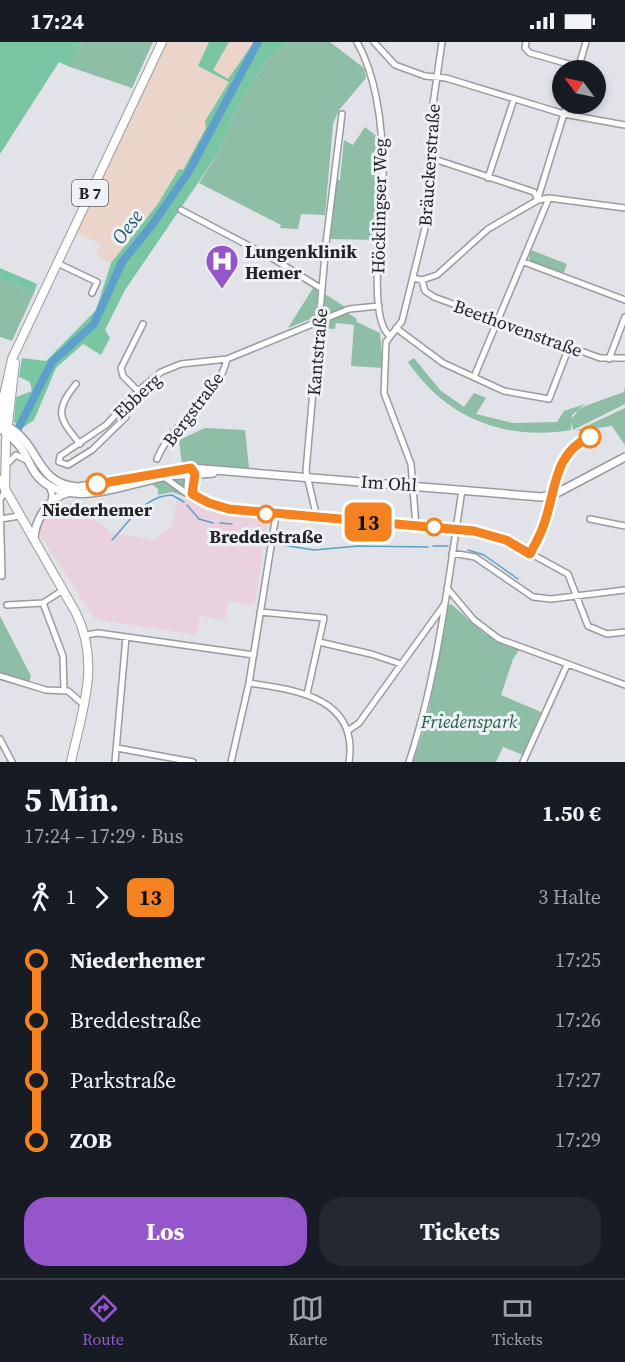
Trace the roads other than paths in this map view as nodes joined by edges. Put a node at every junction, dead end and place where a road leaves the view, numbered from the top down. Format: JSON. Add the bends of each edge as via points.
{"nodes":[{"id":1,"x":162,"y":42,"type":"edge"},
{"id":2,"x":357,"y":42,"type":"edge"},
{"id":3,"x":374,"y":42,"type":"edge"},
{"id":4,"x":442,"y":42,"type":"edge"},
{"id":5,"x":526,"y":42,"type":"edge"},
{"id":6,"x":586,"y":42,"type":"edge"},
{"id":7,"x":552,"y":60,"type":"edge"},
{"id":8,"x":581,"y":60,"type":"edge"},
{"id":9,"x":437,"y":78,"type":"junction"},
{"id":10,"x":514,"y":99,"type":"junction"},
{"id":11,"x":552,"y":110,"type":"edge"},
{"id":12,"x":342,"y":114,"type":"dead end"},
{"id":13,"x":564,"y":114,"type":"joint"},
{"id":14,"x":625,"y":124,"type":"edge"},
{"id":15,"x":428,"y":157,"type":"junction"},
{"id":16,"x":488,"y":178,"type":"junction"},
{"id":17,"x":549,"y":198,"type":"junction"},
{"id":18,"x":538,"y":200,"type":"junction"},
{"id":19,"x":625,"y":208,"type":"edge"},
{"id":20,"x":181,"y":210,"type":"dead end"},
{"id":21,"x":524,"y":262,"type":"junction"},
{"id":22,"x":57,"y":263,"type":"junction"},
{"id":23,"x":413,"y":278,"type":"junction"},
{"id":24,"x":422,"y":280,"type":"junction"},
{"id":25,"x":322,"y":289,"type":"junction"},
{"id":26,"x":92,"y":293,"type":"dead end"},
{"id":27,"x":625,"y":300,"type":"edge"},
{"id":28,"x":379,"y":306,"type":"junction"},
{"id":29,"x":625,"y":317,"type":"edge"},
{"id":30,"x":319,"y":321,"type":"junction"},
{"id":31,"x":498,"y":322,"type":"junction"},
{"id":32,"x":143,"y":324,"type":"dead end"},
{"id":33,"x":396,"y":328,"type":"junction"},
{"id":34,"x":389,"y":335,"type":"junction"},
{"id":35,"x":569,"y":347,"type":"junction"},
{"id":36,"x":227,"y":358,"type":"junction"},
{"id":37,"x":625,"y":358,"type":"edge"},
{"id":38,"x":609,"y":359,"type":"junction"},
{"id":39,"x":474,"y":377,"type":"junction"},
{"id":40,"x":76,"y":384,"type":"dead end"},
{"id":41,"x":138,"y":391,"type":"junction"},
{"id":42,"x":126,"y":403,"type":"junction"},
{"id":43,"x":3,"y":428,"type":"edge"},
{"id":44,"x":80,"y":444,"type":"junction"},
{"id":45,"x":625,"y":457,"type":"edge"},
{"id":46,"x":158,"y":459,"type":"dead end"},
{"id":47,"x":30,"y":464,"type":"junction"},
{"id":48,"x":5,"y":470,"type":"junction"},
{"id":49,"x":191,"y":472,"type":"junction"},
{"id":50,"x":164,"y":477,"type":"junction"},
{"id":51,"x":307,"y":478,"type":"junction"},
{"id":52,"x":0,"y":480,"type":"edge"},
{"id":53,"x":414,"y":484,"type":"junction"},
{"id":54,"x":49,"y":486,"type":"junction"},
{"id":55,"x":102,"y":486,"type":"junction"},
{"id":56,"x":5,"y":490,"type":"junction"},
{"id":57,"x":462,"y":490,"type":"junction"},
{"id":58,"x":70,"y":493,"type":"junction"},
{"id":59,"x":192,"y":494,"type":"junction"},
{"id":60,"x":552,"y":496,"type":"junction"},
{"id":61,"x":51,"y":502,"type":"junction"},
{"id":62,"x":276,"y":515,"type":"junction"},
{"id":63,"x":20,"y":518,"type":"junction"},
{"id":64,"x":317,"y":518,"type":"junction"},
{"id":65,"x":1,"y":519,"type":"edge"},
{"id":66,"x":590,"y":519,"type":"dead end"},
{"id":67,"x":36,"y":522,"type":"junction"},
{"id":68,"x":416,"y":526,"type":"junction"},
{"id":69,"x":625,"y":526,"type":"edge"},
{"id":70,"x":456,"y":528,"type":"junction"},
{"id":71,"x":28,"y":532,"type":"junction"},
{"id":72,"x":34,"y":542,"type":"junction"},
{"id":73,"x":452,"y":553,"type":"junction"},
{"id":74,"x":530,"y":554,"type":"junction"},
{"id":75,"x":1,"y":576,"type":"edge"},
{"id":76,"x":447,"y":588,"type":"junction"},
{"id":77,"x":63,"y":590,"type":"junction"},
{"id":78,"x":625,"y":590,"type":"edge"},
{"id":79,"x":579,"y":596,"type":"junction"},
{"id":80,"x":445,"y":601,"type":"junction"},
{"id":81,"x":43,"y":603,"type":"junction"},
{"id":82,"x":7,"y":604,"type":"dead end"},
{"id":83,"x":461,"y":606,"type":"junction"},
{"id":84,"x":260,"y":612,"type":"junction"},
{"id":85,"x":625,"y":632,"type":"edge"},
{"id":86,"x":86,"y":635,"type":"junction"},
{"id":87,"x":127,"y":637,"type":"junction"},
{"id":88,"x":319,"y":642,"type":"junction"},
{"id":89,"x":254,"y":655,"type":"junction"},
{"id":90,"x":401,"y":664,"type":"junction"},
{"id":91,"x":567,"y":665,"type":"junction"},
{"id":92,"x":0,"y":676,"type":"edge"},
{"id":93,"x":249,"y":683,"type":"junction"},
{"id":94,"x":625,"y":685,"type":"edge"},
{"id":95,"x":64,"y":689,"type":"junction"},
{"id":96,"x":307,"y":694,"type":"junction"},
{"id":97,"x":84,"y":705,"type":"junction"},
{"id":98,"x":349,"y":730,"type":"junction"},
{"id":99,"x":0,"y":739,"type":"edge"},
{"id":100,"x":117,"y":748,"type":"junction"},
{"id":101,"x":12,"y":762,"type":"edge"},
{"id":102,"x":71,"y":762,"type":"edge"},
{"id":103,"x":115,"y":762,"type":"edge"},
{"id":104,"x":193,"y":762,"type":"edge"},
{"id":105,"x":231,"y":762,"type":"edge"},
{"id":106,"x":349,"y":762,"type":"edge"},
{"id":107,"x":409,"y":762,"type":"edge"},
{"id":108,"x":523,"y":762,"type":"edge"}],
"edges":[{"from":1,"to":22,"type":"main road","number":"B 7"},
{"from":2,"to":28,"type":"street","name":"Höcklingser Weg","via":[[380,121],[383,179]]},
{"from":3,"to":9,"type":"street","via":[[395,64]]},
{"from":4,"to":9,"type":"street","name":"Bräuckerstraße"},
{"from":5,"to":7,"type":"street","via":[[530,53]]},
{"from":6,"to":8,"type":"street"},
{"from":9,"to":10,"type":"street"},
{"from":9,"to":15,"type":"street","name":"Bräuckerstraße"},
{"from":10,"to":11,"type":"street"},
{"from":10,"to":16,"type":"street"},
{"from":12,"to":25,"type":"street","name":"Kantstraße"},
{"from":13,"to":14,"type":"street"},
{"from":13,"to":18,"type":"street"},
{"from":15,"to":16,"type":"street"},
{"from":15,"to":23,"type":"street","name":"Bräuckerstraße","via":[[428,216]]},
{"from":16,"to":18,"type":"street","via":[[534,192]]},
{"from":17,"to":18,"type":"street"},
{"from":17,"to":19,"type":"street"},
{"from":17,"to":21,"type":"street"},
{"from":18,"to":24,"type":"street","via":[[488,229],[437,275]]},
{"from":20,"to":25,"type":"street"},
{"from":21,"to":27,"type":"street"},
{"from":21,"to":31,"type":"street"},
{"from":22,"to":26,"type":"street","via":[[97,282]]},
{"from":22,"to":43,"type":"main road","number":"B 7","via":[[7,374]]},
{"from":23,"to":24,"type":"street"},
{"from":23,"to":33,"type":"street","name":"Bräuckerstraße","via":[[402,321]]},
{"from":24,"to":31,"type":"street","name":"Beethovenstraße","via":[[425,291],[434,297]]},
{"from":25,"to":30,"type":"street","name":"Kantstraße"},
{"from":28,"to":30,"type":"street","name":"Ebberg","via":[[350,309]]},
{"from":28,"to":34,"type":"street","name":"Höcklingser Weg","via":[[383,329]]},
{"from":29,"to":38,"type":"street"},
{"from":30,"to":36,"type":"street","name":"Ebberg"},
{"from":30,"to":51,"type":"street","name":"Kantstraße"},
{"from":31,"to":35,"type":"street","name":"Beethovenstraße"},
{"from":31,"to":39,"type":"street"},
{"from":32,"to":41,"type":"street","via":[[121,368],[123,376]]},
{"from":33,"to":34,"type":"street","name":"Bräuckerstraße"},
{"from":33,"to":39,"type":"street","via":[[443,363]]},
{"from":34,"to":53,"type":"street","via":[[384,393],[408,454]]},
{"from":35,"to":38,"type":"street","name":"Beethovenstraße"},
{"from":35,"to":39,"type":"street","via":[[549,399],[504,391]]},
{"from":36,"to":41,"type":"street","name":"Ebberg","via":[[176,366],[161,372]]},
{"from":36,"to":46,"type":"street","name":"Bergstraße","via":[[214,386],[160,451]]},
{"from":37,"to":38,"type":"street","name":"Beethovenstraße"},
{"from":40,"to":44,"type":"street","via":[[60,414]]},
{"from":41,"to":42,"type":"street","name":"Ebberg"},
{"from":42,"to":44,"type":"street","name":"Ebberg","via":[[106,425]]},
{"from":42,"to":44,"type":"street","name":"Ebberg","via":[[126,417],[92,450],[62,465],[59,458]]},
{"from":43,"to":47,"type":"main road","via":[[20,443]]},
{"from":43,"to":48,"type":"main road","number":"B 7"},
{"from":43,"to":55,"type":"main road","via":[[26,439],[44,471],[55,480],[78,487]]},
{"from":45,"to":60,"type":"main road"},
{"from":47,"to":48,"type":"street","via":[[16,455]]},
{"from":47,"to":54,"type":"main road"},
{"from":48,"to":56,"type":"main road","number":"B 7"},
{"from":49,"to":50,"type":"main road"},
{"from":49,"to":51,"type":"main road","name":"Im Ohl"},
{"from":49,"to":55,"type":"main road"},
{"from":49,"to":59,"type":"street","via":[[187,488]]},
{"from":50,"to":55,"type":"main road"},
{"from":50,"to":59,"type":"street"},
{"from":51,"to":53,"type":"main road","name":"Im Ohl"},
{"from":51,"to":64,"type":"street","name":"Kantstraße"},
{"from":52,"to":56,"type":"main road","number":"B 7"},
{"from":53,"to":57,"type":"main road","name":"Im Ohl"},
{"from":53,"to":68,"type":"street"},
{"from":54,"to":58,"type":"main road"},
{"from":54,"to":61,"type":"street"},
{"from":55,"to":58,"type":"main road"},
{"from":56,"to":63,"type":"main road","number":"B 7"},
{"from":56,"to":65,"type":"street","via":[[0,499]]},
{"from":57,"to":60,"type":"main road","name":"Im Ohl"},
{"from":57,"to":70,"type":"street"},
{"from":58,"to":61,"type":"main road"},
{"from":59,"to":62,"type":"street","via":[[229,509]]},
{"from":60,"to":74,"type":"street"},
{"from":61,"to":67,"type":"main road"},
{"from":62,"to":64,"type":"street"},
{"from":62,"to":84,"type":"street"},
{"from":63,"to":65,"type":"street"},
{"from":63,"to":67,"type":"street"},
{"from":63,"to":71,"type":"main road","number":"B 7"},
{"from":64,"to":68,"type":"street"},
{"from":65,"to":75,"type":"street"},
{"from":66,"to":69,"type":"street"},
{"from":67,"to":71,"type":"street"},
{"from":67,"to":72,"type":"main road"},
{"from":68,"to":70,"type":"street"},
{"from":70,"to":73,"type":"street"},
{"from":70,"to":74,"type":"street","via":[[506,540]]},
{"from":71,"to":72,"type":"main road","number":"B 7"},
{"from":72,"to":77,"type":"main road","number":"B 7"},
{"from":73,"to":76,"type":"street"},
{"from":73,"to":79,"type":"street","via":[[475,557],[533,597]]},
{"from":74,"to":79,"type":"street","via":[[568,574]]},
{"from":76,"to":80,"type":"street"},
{"from":76,"to":83,"type":"street"},
{"from":77,"to":81,"type":"street"},
{"from":77,"to":86,"type":"main road","number":"B 7"},
{"from":78,"to":79,"type":"street"},
{"from":79,"to":85,"type":"street","via":[[588,626],[607,634]]},
{"from":80,"to":83,"type":"street"},
{"from":80,"to":90,"type":"street"},
{"from":80,"to":107,"type":"street","via":[[423,721]]},
{"from":81,"to":82,"type":"street"},
{"from":81,"to":95,"type":"street","via":[[63,656]]},
{"from":83,"to":91,"type":"street","via":[[499,639]]},
{"from":84,"to":88,"type":"street","via":[[324,618]]},
{"from":84,"to":89,"type":"street"},
{"from":86,"to":87,"type":"street"},
{"from":86,"to":97,"type":"main road","number":"B 7","via":[[90,669]]},
{"from":87,"to":89,"type":"street"},
{"from":87,"to":100,"type":"street"},
{"from":88,"to":90,"type":"street"},
{"from":88,"to":96,"type":"street"},
{"from":89,"to":93,"type":"street"},
{"from":90,"to":98,"type":"street"},
{"from":91,"to":94,"type":"street"},
{"from":91,"to":108,"type":"street"},
{"from":92,"to":95,"type":"street","via":[[46,690]]},
{"from":93,"to":96,"type":"street"},
{"from":93,"to":105,"type":"street"},
{"from":95,"to":97,"type":"street"},
{"from":96,"to":98,"type":"street","via":[[332,710]]},
{"from":97,"to":102,"type":"main road","number":"B 7"},
{"from":98,"to":106,"type":"street"},
{"from":99,"to":101,"type":"street"},
{"from":100,"to":103,"type":"street"},
{"from":100,"to":104,"type":"street"}]}
